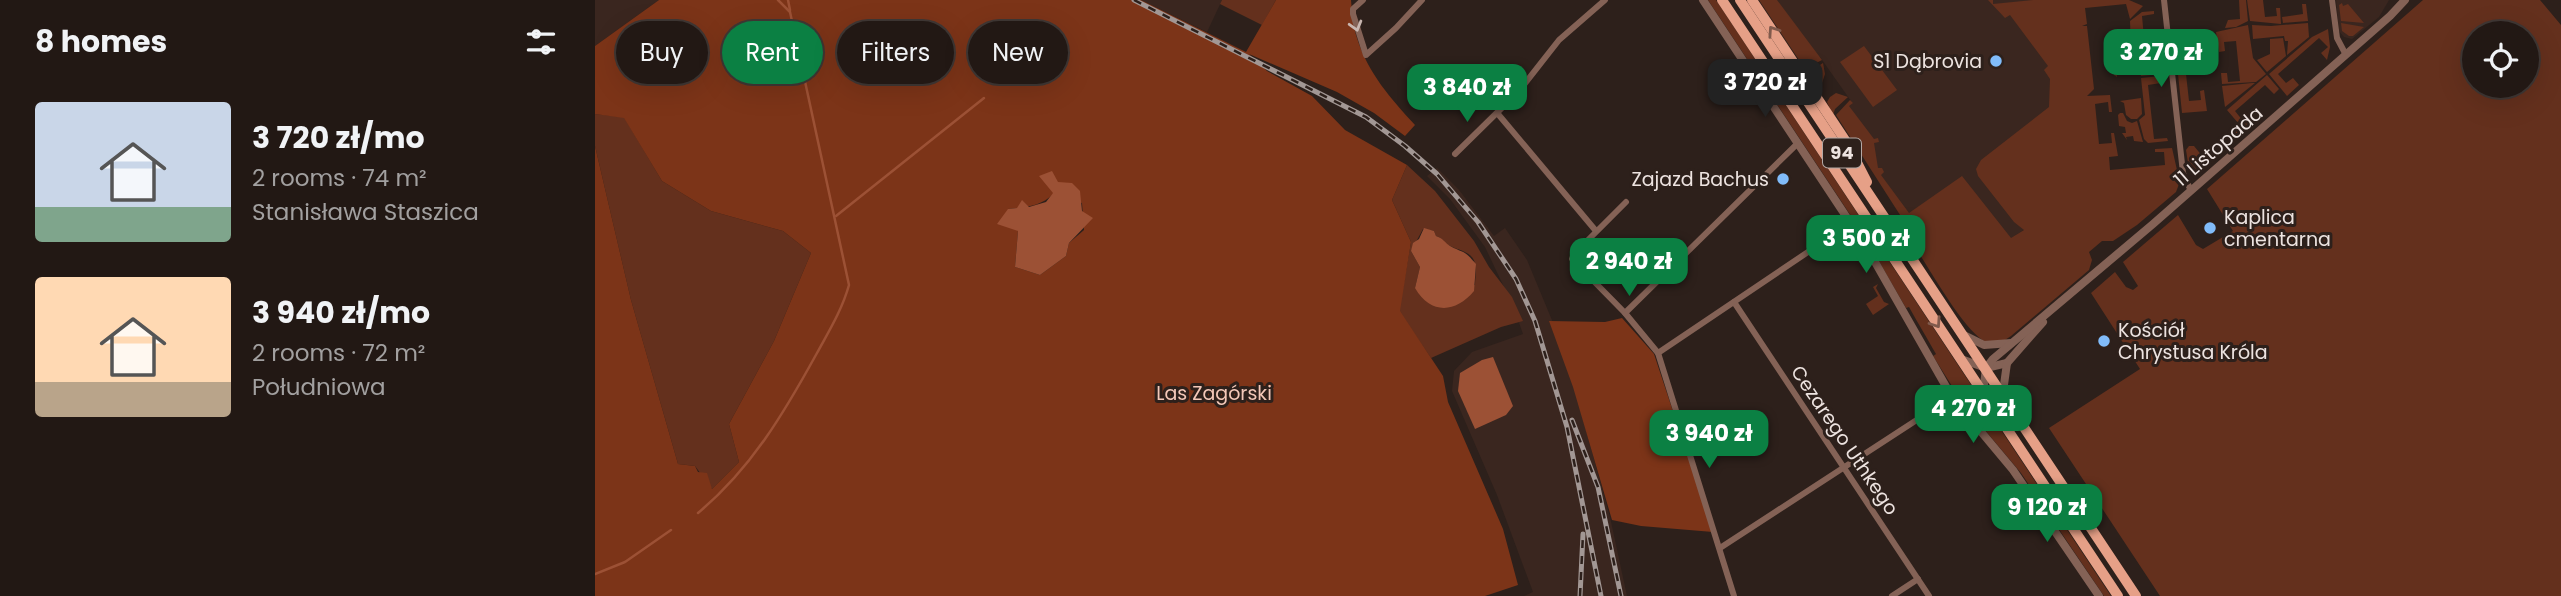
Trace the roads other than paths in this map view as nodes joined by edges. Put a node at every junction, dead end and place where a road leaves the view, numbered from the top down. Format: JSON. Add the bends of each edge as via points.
{"nodes":[{"id":1,"x":1363,"y":0,"type":"edge"},
{"id":2,"x":1422,"y":0,"type":"edge"},
{"id":3,"x":1605,"y":0,"type":"edge"},
{"id":4,"x":1703,"y":0,"type":"edge"},
{"id":5,"x":1722,"y":0,"type":"edge"},
{"id":6,"x":1740,"y":0,"type":"edge"},
{"id":7,"x":1752,"y":0,"type":"edge"},
{"id":8,"x":2164,"y":0,"type":"edge"},
{"id":9,"x":2332,"y":0,"type":"edge"},
{"id":10,"x":2405,"y":0,"type":"edge"},
{"id":11,"x":2346,"y":55,"type":"junction"},
{"id":12,"x":1498,"y":114,"type":"junction"},
{"id":13,"x":1798,"y":143,"type":"junction"},
{"id":14,"x":1455,"y":154,"type":"dead end"},
{"id":15,"x":2191,"y":191,"type":"junction"},
{"id":16,"x":1626,"y":202,"type":"dead end"},
{"id":17,"x":1878,"y":208,"type":"junction"},
{"id":18,"x":1851,"y":223,"type":"junction"},
{"id":19,"x":1596,"y":231,"type":"junction"},
{"id":20,"x":1734,"y":302,"type":"junction"},
{"id":21,"x":1625,"y":313,"type":"junction"},
{"id":22,"x":2049,"y":314,"type":"junction"},
{"id":23,"x":1963,"y":335,"type":"junction"},
{"id":24,"x":2011,"y":343,"type":"junction"},
{"id":25,"x":1658,"y":353,"type":"junction"},
{"id":26,"x":1960,"y":359,"type":"junction"},
{"id":27,"x":2007,"y":363,"type":"junction"},
{"id":28,"x":1986,"y":368,"type":"junction"},
{"id":29,"x":2003,"y":392,"type":"junction"},
{"id":30,"x":1983,"y":393,"type":"junction"},
{"id":31,"x":1952,"y":397,"type":"junction"},
{"id":32,"x":1845,"y":468,"type":"junction"},
{"id":33,"x":1720,"y":548,"type":"junction"},
{"id":34,"x":1918,"y":579,"type":"junction"},
{"id":35,"x":1734,"y":596,"type":"edge"},
{"id":36,"x":1892,"y":596,"type":"edge"},
{"id":37,"x":1929,"y":596,"type":"edge"},
{"id":38,"x":2099,"y":596,"type":"edge"},
{"id":39,"x":2118,"y":596,"type":"edge"},
{"id":40,"x":2136,"y":596,"type":"edge"}],
"edges":[{"from":1,"to":2,"type":"street","one_way":true,"via":[[1353,11],[1366,55]]},
{"from":3,"to":12,"type":"street","via":[[1556,43]]},
{"from":4,"to":13,"type":"street"},
{"from":5,"to":26,"type":"main road","number":"94","one_way":true},
{"from":6,"to":17,"type":"main road","number":"94"},
{"from":17,"to":7,"type":"main road","one_way":true,"via":[[1847,143]]},
{"from":8,"to":15,"type":"street","via":[[2183,173]]},
{"from":9,"to":11,"type":"street","via":[[2336,38]]},
{"from":10,"to":11,"type":"street","name":"11 Listopada"},
{"from":11,"to":15,"type":"street","name":"11 Listopada"},
{"from":12,"to":14,"type":"street"},
{"from":12,"to":19,"type":"street"},
{"from":13,"to":18,"type":"street"},
{"from":13,"to":21,"type":"street"},
{"from":15,"to":22,"type":"street","name":"11 Listopada"},
{"from":16,"to":19,"type":"street"},
{"from":17,"to":23,"type":"main road","number":"94"},
{"from":18,"to":20,"type":"street"},
{"from":18,"to":31,"type":"street"},
{"from":19,"to":21,"type":"street","via":[[1572,258]]},
{"from":20,"to":25,"type":"street"},
{"from":20,"to":32,"type":"street","name":"Cezarego Uthkego"},
{"from":21,"to":25,"type":"street"},
{"from":22,"to":24,"type":"street","name":"11 Listopada"},
{"from":22,"to":27,"type":"street","name":"11 Listopada"},
{"from":23,"to":24,"type":"street","via":[[1984,345]]},
{"from":23,"to":28,"type":"main road","number":"94"},
{"from":24,"to":28,"type":"street","name":"11 Listopada"},
{"from":25,"to":33,"type":"street"},
{"from":26,"to":28,"type":"street"},
{"from":26,"to":30,"type":"main road","number":"94"},
{"from":27,"to":28,"type":"street"},
{"from":27,"to":29,"type":"street"},
{"from":28,"to":29,"type":"main road","number":"94"},
{"from":28,"to":30,"type":"street"},
{"from":29,"to":40,"type":"main road","number":"94"},
{"from":30,"to":39,"type":"main road","number":"94"},
{"from":31,"to":32,"type":"street"},
{"from":31,"to":38,"type":"street","via":[[2017,476]]},
{"from":32,"to":33,"type":"street"},
{"from":32,"to":34,"type":"street","name":"Cezarego Uthkego"},
{"from":33,"to":35,"type":"street"},
{"from":34,"to":36,"type":"street"},
{"from":34,"to":37,"type":"street","name":"Cezarego Uthkego"}]}
